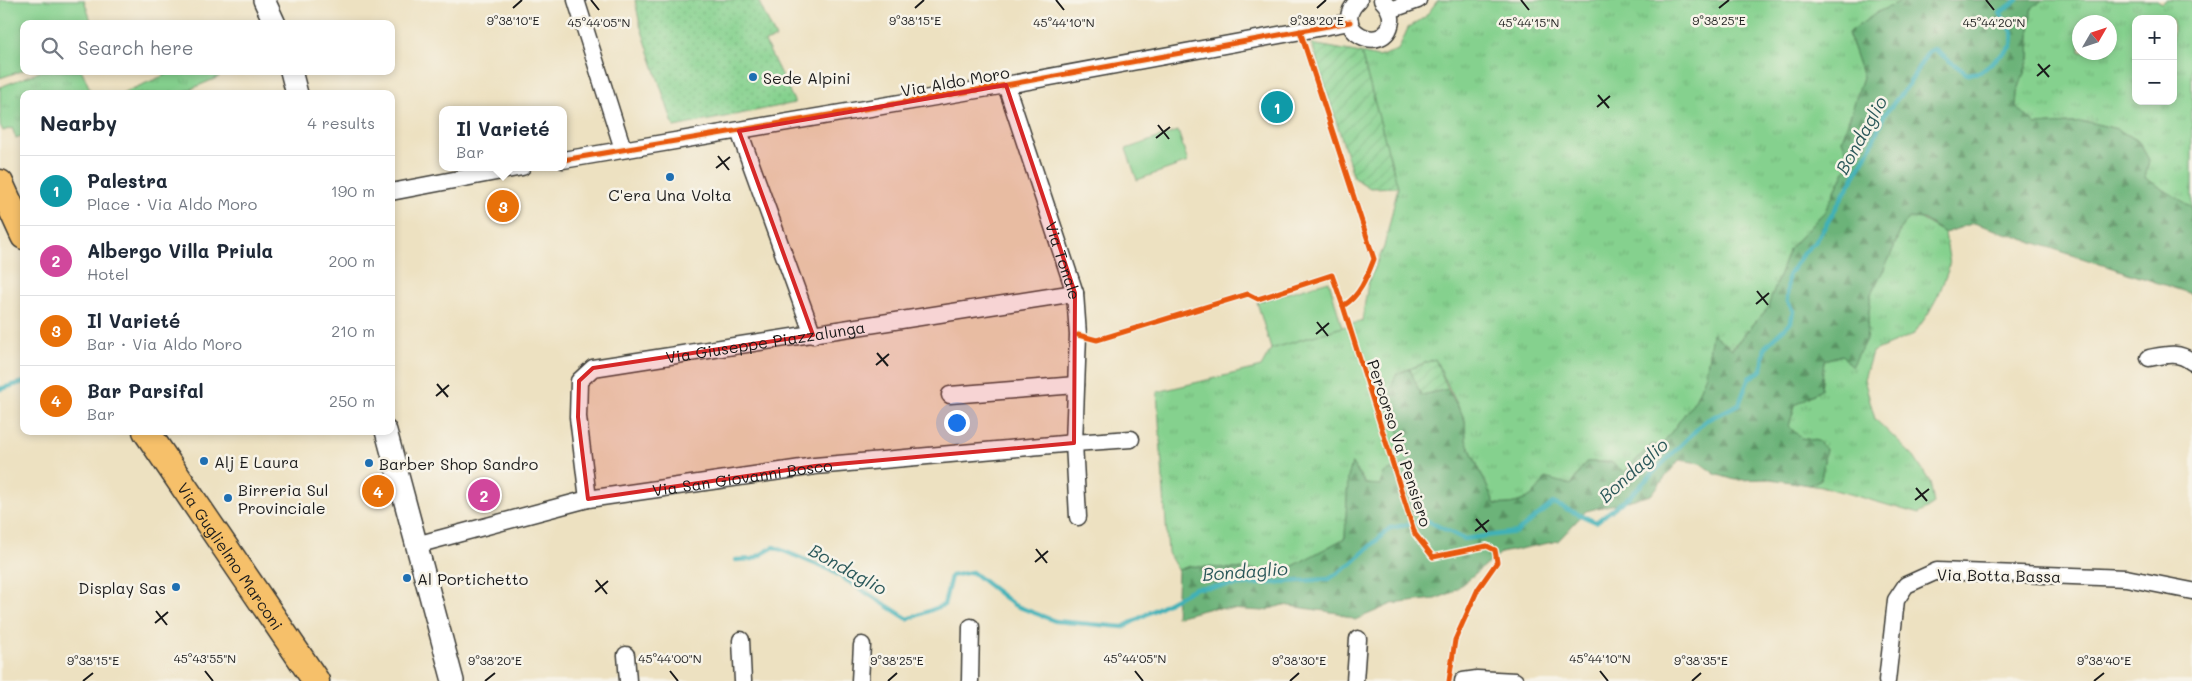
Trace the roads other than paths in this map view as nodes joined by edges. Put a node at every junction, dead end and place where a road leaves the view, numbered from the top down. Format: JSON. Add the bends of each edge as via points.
{"nodes":[{"id":1,"x":264,"y":0,"type":"edge"},
{"id":2,"x":576,"y":0,"type":"edge"},
{"id":3,"x":1359,"y":0,"type":"edge"},
{"id":4,"x":1418,"y":0,"type":"edge"},
{"id":5,"x":1386,"y":5,"type":"edge"},
{"id":6,"x":273,"y":20,"type":"edge"},
{"id":7,"x":1350,"y":22,"type":"junction"},
{"id":8,"x":292,"y":75,"type":"edge"},
{"id":9,"x":1006,"y":85,"type":"junction"},
{"id":10,"x":296,"y":90,"type":"edge"},
{"id":11,"x":739,"y":131,"type":"junction"},
{"id":12,"x":623,"y":148,"type":"junction"},
{"id":13,"x":567,"y":159,"type":"edge"},
{"id":14,"x":501,"y":171,"type":"edge"},
{"id":15,"x":0,"y":183,"type":"edge"},
{"id":16,"x":395,"y":191,"type":"edge"},
{"id":17,"x":20,"y":227,"type":"edge"},
{"id":18,"x":1075,"y":293,"type":"junction"},
{"id":19,"x":813,"y":335,"type":"junction"},
{"id":20,"x":2149,"y":358,"type":"dead end"},
{"id":21,"x":2192,"y":362,"type":"edge"},
{"id":22,"x":1076,"y":384,"type":"junction"},
{"id":23,"x":950,"y":395,"type":"dead end"},
{"id":24,"x":149,"y":435,"type":"edge"},
{"id":25,"x":387,"y":435,"type":"edge"},
{"id":26,"x":1131,"y":439,"type":"dead end"},
{"id":27,"x":1074,"y":443,"type":"junction"},
{"id":28,"x":588,"y":499,"type":"junction"},
{"id":29,"x":1078,"y":517,"type":"dead end"},
{"id":30,"x":416,"y":545,"type":"junction"},
{"id":31,"x":2192,"y":591,"type":"edge"},
{"id":32,"x":971,"y":627,"type":"dead end"},
{"id":33,"x":1358,"y":639,"type":"dead end"},
{"id":34,"x":741,"y":640,"type":"dead end"},
{"id":35,"x":862,"y":645,"type":"dead end"},
{"id":36,"x":626,"y":655,"type":"dead end"},
{"id":37,"x":316,"y":681,"type":"edge"},
{"id":38,"x":453,"y":681,"type":"edge"},
{"id":39,"x":628,"y":681,"type":"edge"},
{"id":40,"x":743,"y":681,"type":"edge"},
{"id":41,"x":860,"y":681,"type":"edge"},
{"id":42,"x":970,"y":681,"type":"edge"},
{"id":43,"x":1356,"y":681,"type":"edge"},
{"id":44,"x":1463,"y":681,"type":"edge"},
{"id":45,"x":1515,"y":681,"type":"edge"},
{"id":46,"x":1887,"y":681,"type":"edge"}],
"edges":[{"from":1,"to":6,"type":"street"},
{"from":2,"to":12,"type":"street"},
{"from":3,"to":7,"type":"street","via":[[1351,10]]},
{"from":4,"to":5,"type":"street"},
{"from":5,"to":7,"type":"street","via":[[1392,16],[1388,30],[1377,38],[1357,34]]},
{"from":7,"to":9,"type":"street","name":"Via Aldo Moro"},
{"from":8,"to":10,"type":"street"},
{"from":9,"to":11,"type":"street","name":"Via Aldo Moro"},
{"from":9,"to":18,"type":"street","name":"Via Tonale"},
{"from":11,"to":12,"type":"street","name":"Via Aldo Moro"},
{"from":11,"to":19,"type":"street"},
{"from":12,"to":13,"type":"street","name":"Via Aldo Moro"},
{"from":14,"to":16,"type":"street"},
{"from":15,"to":17,"type":"main road"},
{"from":18,"to":19,"type":"street","name":"Via Giuseppe Piazzalunga"},
{"from":18,"to":22,"type":"street","name":"Via Tonale","via":[[1078,336]]},
{"from":19,"to":28,"type":"street","name":"Via Giuseppe Piazzalunga","via":[[594,368],[579,381],[578,417]]},
{"from":20,"to":21,"type":"street","via":[[2176,354]]},
{"from":22,"to":23,"type":"street"},
{"from":22,"to":27,"type":"street","name":"Via Tonale"},
{"from":24,"to":37,"type":"main road","name":"Via Guglielmo Marconi"},
{"from":25,"to":30,"type":"street"},
{"from":26,"to":27,"type":"street","name":"Via San Giovanni Bosco"},
{"from":27,"to":28,"type":"street","name":"Via San Giovanni Bosco","via":[[815,466]]},
{"from":27,"to":29,"type":"street"},
{"from":28,"to":30,"type":"street","name":"Via San Giovanni Bosco"},
{"from":30,"to":38,"type":"street"},
{"from":31,"to":46,"type":"street","name":"Via Botta Bassa","via":[[2126,578],[1937,571],[1906,585],[1896,600]]},
{"from":32,"to":42,"type":"street"},
{"from":33,"to":43,"type":"street"},
{"from":34,"to":40,"type":"street"},
{"from":35,"to":41,"type":"street"},
{"from":36,"to":39,"type":"street"},
{"from":44,"to":45,"type":"street"}]}
